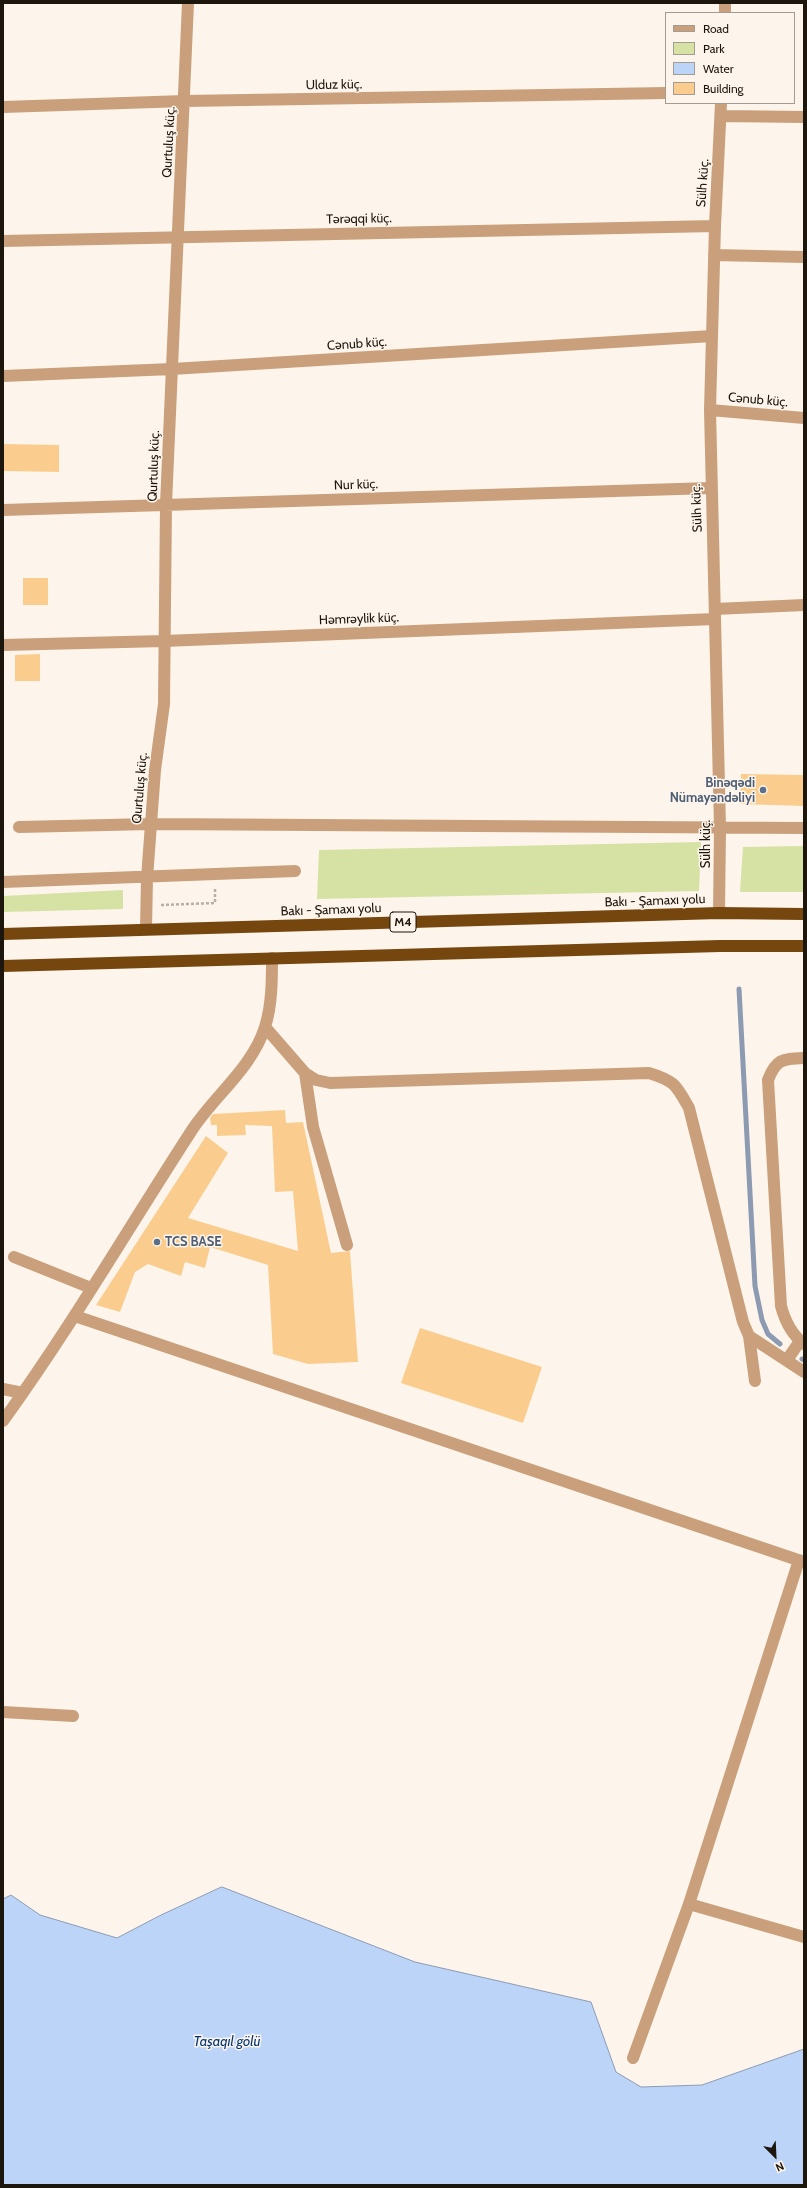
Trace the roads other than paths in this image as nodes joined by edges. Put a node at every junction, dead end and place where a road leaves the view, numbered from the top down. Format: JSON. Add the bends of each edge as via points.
{"nodes":[{"id":1,"x":188,"y":3,"type":"edge"},
{"id":2,"x":665,"y":93,"type":"edge"},
{"id":3,"x":185,"y":102,"type":"junction"},
{"id":4,"x":721,"y":104,"type":"edge"},
{"id":5,"x":3,"y":107,"type":"edge"},
{"id":6,"x":722,"y":116,"type":"junction"},
{"id":7,"x":804,"y":117,"type":"edge"},
{"id":8,"x":715,"y":226,"type":"junction"},
{"id":9,"x":179,"y":237,"type":"junction"},
{"id":10,"x":3,"y":241,"type":"edge"},
{"id":11,"x":714,"y":255,"type":"junction"},
{"id":12,"x":804,"y":257,"type":"edge"},
{"id":13,"x":712,"y":336,"type":"junction"},
{"id":14,"x":172,"y":370,"type":"junction"},
{"id":15,"x":3,"y":376,"type":"edge"},
{"id":16,"x":710,"y":410,"type":"junction"},
{"id":17,"x":804,"y":418,"type":"edge"},
{"id":18,"x":711,"y":488,"type":"junction"},
{"id":19,"x":166,"y":504,"type":"junction"},
{"id":20,"x":3,"y":510,"type":"edge"},
{"id":21,"x":804,"y":604,"type":"edge"},
{"id":22,"x":715,"y":614,"type":"junction"},
{"id":23,"x":164,"y":641,"type":"junction"},
{"id":24,"x":3,"y":645,"type":"edge"},
{"id":25,"x":151,"y":824,"type":"junction"},
{"id":26,"x":19,"y":827,"type":"dead end"},
{"id":27,"x":720,"y":828,"type":"junction"},
{"id":28,"x":804,"y":828,"type":"edge"},
{"id":29,"x":296,"y":872,"type":"dead end"},
{"id":30,"x":147,"y":878,"type":"junction"},
{"id":31,"x":3,"y":882,"type":"edge"},
{"id":32,"x":719,"y":913,"type":"junction"},
{"id":33,"x":804,"y":914,"type":"edge"},
{"id":34,"x":146,"y":929,"type":"junction"},
{"id":35,"x":3,"y":934,"type":"edge"},
{"id":36,"x":804,"y":946,"type":"edge"},
{"id":37,"x":272,"y":958,"type":"junction"},
{"id":38,"x":3,"y":966,"type":"edge"},
{"id":39,"x":265,"y":1027,"type":"junction"},
{"id":40,"x":804,"y":1058,"type":"edge"},
{"id":41,"x":305,"y":1073,"type":"junction"},
{"id":42,"x":347,"y":1245,"type":"dead end"},
{"id":43,"x":14,"y":1257,"type":"dead end"},
{"id":44,"x":91,"y":1288,"type":"junction"},
{"id":45,"x":75,"y":1316,"type":"junction"},
{"id":46,"x":749,"y":1336,"type":"junction"},
{"id":47,"x":802,"y":1343,"type":"edge"},
{"id":48,"x":787,"y":1360,"type":"junction"},
{"id":49,"x":804,"y":1372,"type":"edge"},
{"id":50,"x":755,"y":1381,"type":"dead end"},
{"id":51,"x":3,"y":1389,"type":"edge"},
{"id":52,"x":23,"y":1393,"type":"junction"},
{"id":53,"x":3,"y":1422,"type":"edge"},
{"id":54,"x":801,"y":1561,"type":"edge"},
{"id":55,"x":3,"y":1712,"type":"edge"},
{"id":56,"x":73,"y":1716,"type":"dead end"},
{"id":57,"x":689,"y":1904,"type":"junction"},
{"id":58,"x":804,"y":1938,"type":"edge"},
{"id":59,"x":633,"y":2058,"type":"dead end"}],
"edges":[{"from":1,"to":3,"type":"street","name":"Qurtuluş küç."},
{"from":2,"to":3,"type":"street","name":"Ulduz küç."},
{"from":3,"to":5,"type":"street","name":"Ulduz küç."},
{"from":3,"to":9,"type":"street","name":"Qurtuluş küç."},
{"from":4,"to":6,"type":"street","name":"Sülh küç."},
{"from":6,"to":7,"type":"street"},
{"from":6,"to":8,"type":"street","name":"Sülh küç."},
{"from":8,"to":9,"type":"street","name":"Tərəqqi küç."},
{"from":8,"to":11,"type":"street","name":"Sülh küç."},
{"from":9,"to":10,"type":"street","name":"Tərəqqi küç."},
{"from":9,"to":14,"type":"street","name":"Qurtuluş küç."},
{"from":11,"to":12,"type":"street"},
{"from":11,"to":13,"type":"street","name":"Sülh küç."},
{"from":13,"to":14,"type":"street","name":"Cənub küç."},
{"from":13,"to":16,"type":"street","name":"Sülh küç."},
{"from":14,"to":15,"type":"street","name":"Cənub küç."},
{"from":14,"to":19,"type":"street","name":"Qurtuluş küç."},
{"from":16,"to":17,"type":"street","name":"Cənub küç."},
{"from":16,"to":18,"type":"street","name":"Sülh küç."},
{"from":18,"to":19,"type":"street","name":"Nur küç."},
{"from":18,"to":22,"type":"street","name":"Sülh küç."},
{"from":19,"to":20,"type":"street","name":"Nur küç."},
{"from":19,"to":23,"type":"street","name":"Qurtuluş küç."},
{"from":21,"to":22,"type":"street","name":"Həmrəylik küç."},
{"from":22,"to":23,"type":"street","name":"Həmrəylik küç."},
{"from":22,"to":27,"type":"street","name":"Sülh küç."},
{"from":23,"to":24,"type":"street","name":"Həmrəylik küç."},
{"from":23,"to":25,"type":"street","name":"Qurtuluş küç.","via":[[164,704]]},
{"from":25,"to":26,"type":"street"},
{"from":25,"to":27,"type":"street"},
{"from":25,"to":30,"type":"street","name":"Qurtuluş küç."},
{"from":27,"to":28,"type":"street"},
{"from":27,"to":32,"type":"street","name":"Sülh küç."},
{"from":29,"to":30,"type":"street"},
{"from":30,"to":31,"type":"street"},
{"from":30,"to":34,"type":"street","name":"Qurtuluş küç."},
{"from":32,"to":33,"type":"highway","name":"Bakı - Şamaxı yolu","number":"M4"},
{"from":32,"to":34,"type":"highway","name":"Bakı - Şamaxı yolu","number":"M4"},
{"from":34,"to":35,"type":"highway","name":"Bakı - Şamaxı yolu","number":"M4"},
{"from":36,"to":37,"type":"highway"},
{"from":37,"to":38,"type":"highway"},
{"from":37,"to":39,"type":"street","via":[[271,993]]},
{"from":39,"to":41,"type":"street"},
{"from":39,"to":44,"type":"street","via":[[252,1055],[193,1128]]},
{"from":40,"to":47,"type":"street","via":[[783,1059],[773,1067],[768,1080],[781,1306],[791,1331]]},
{"from":41,"to":42,"type":"street","via":[[313,1127]]},
{"from":41,"to":46,"type":"street","via":[[316,1080],[330,1083],[649,1073],[670,1079],[689,1108],[743,1322]]},
{"from":43,"to":44,"type":"street"},
{"from":44,"to":45,"type":"street"},
{"from":45,"to":52,"type":"street"},
{"from":45,"to":54,"type":"street"},
{"from":46,"to":48,"type":"street","via":[[764,1348]]},
{"from":46,"to":50,"type":"street"},
{"from":47,"to":48,"type":"street"},
{"from":48,"to":49,"type":"street"},
{"from":51,"to":52,"type":"street"},
{"from":52,"to":53,"type":"street"},
{"from":54,"to":57,"type":"street"},
{"from":55,"to":56,"type":"street"},
{"from":57,"to":58,"type":"street"},
{"from":57,"to":59,"type":"street"}]}
